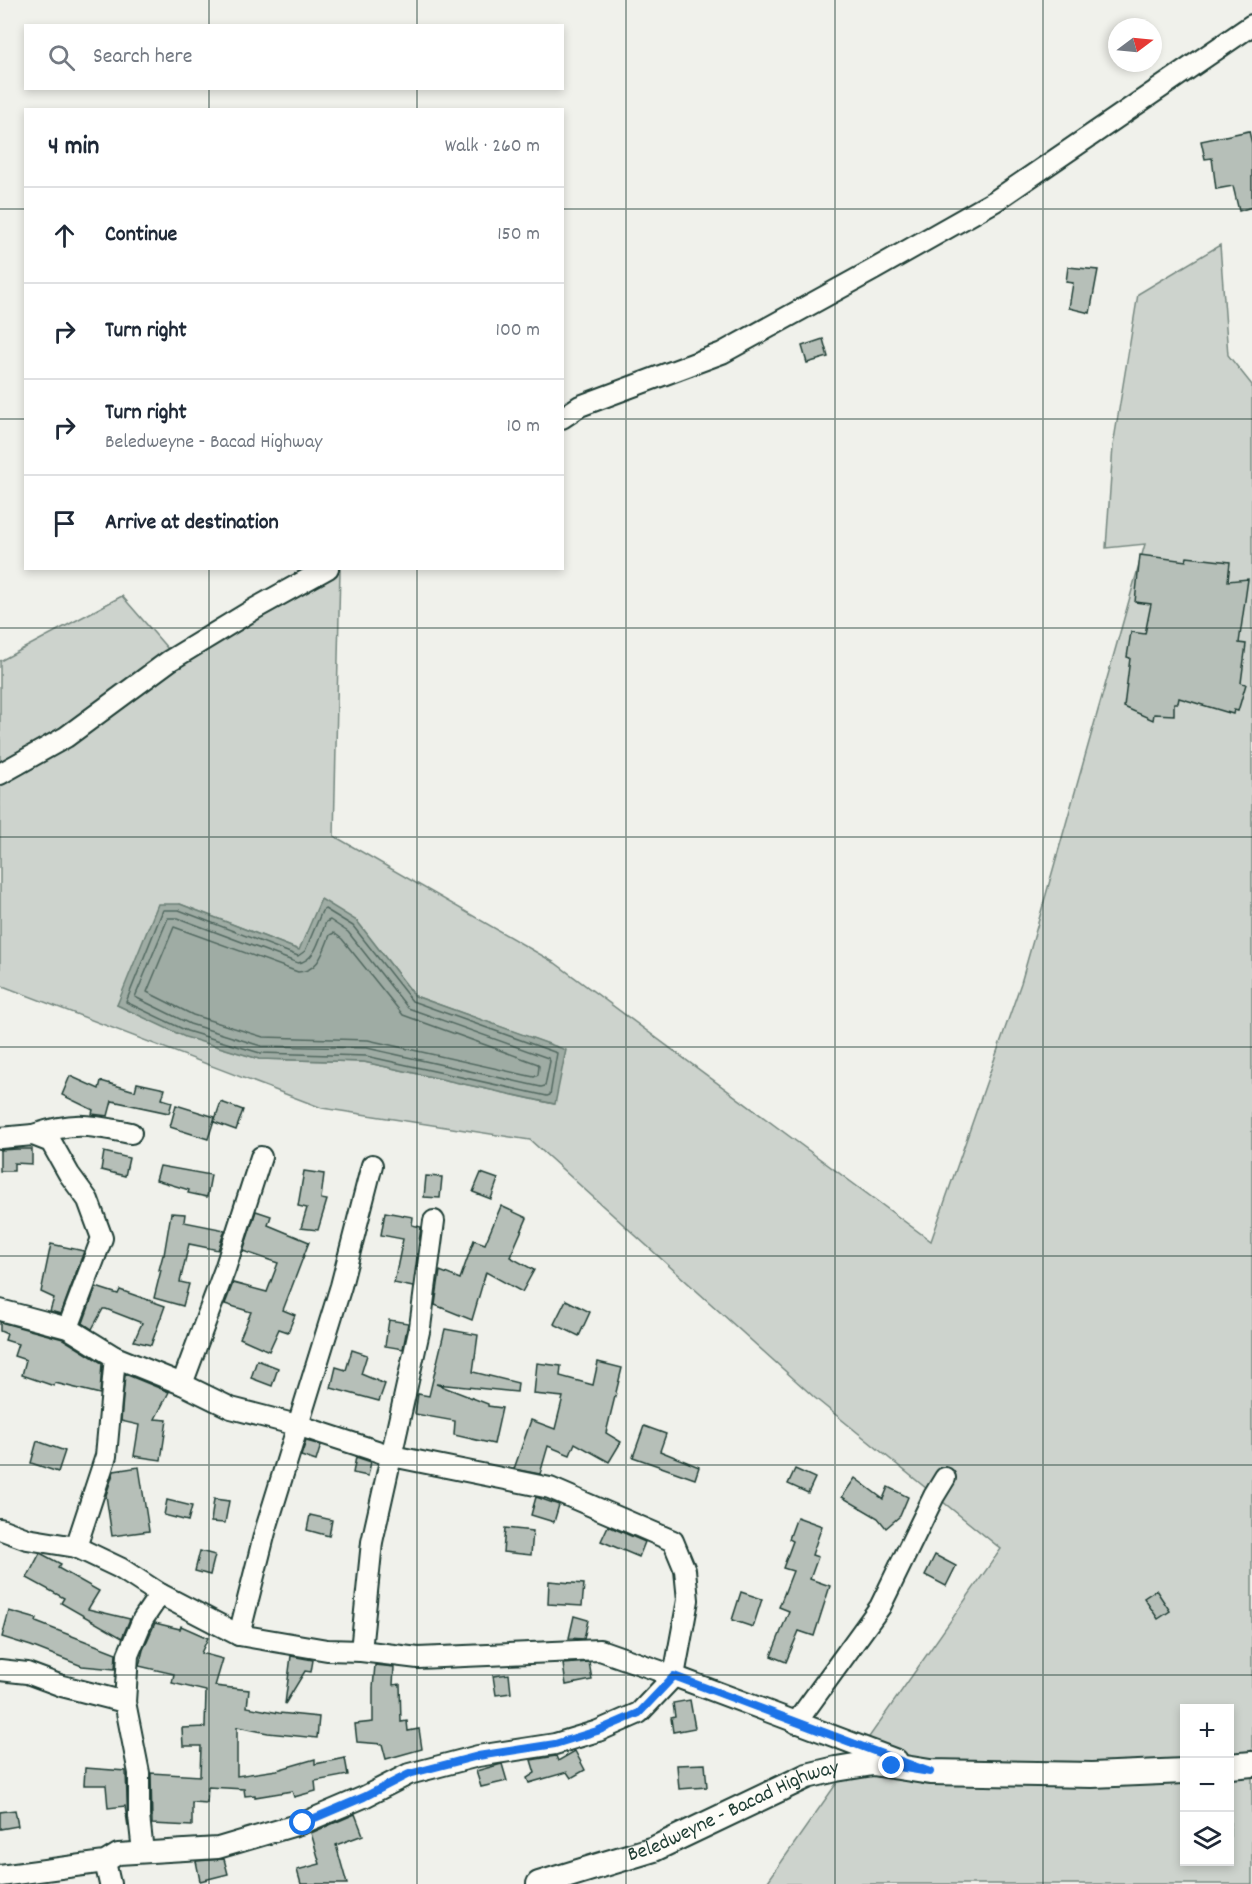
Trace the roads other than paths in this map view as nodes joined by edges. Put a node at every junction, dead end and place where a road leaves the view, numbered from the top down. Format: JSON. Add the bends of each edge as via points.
{"nodes":[{"id":1,"x":1252,"y":25,"type":"edge"},
{"id":2,"x":564,"y":417,"type":"edge"},
{"id":3,"x":324,"y":570,"type":"edge"},
{"id":4,"x":0,"y":774,"type":"edge"},
{"id":5,"x":131,"y":1133,"type":"dead end"},
{"id":6,"x":33,"y":1135,"type":"junction"},
{"id":7,"x":0,"y":1138,"type":"edge"},
{"id":8,"x":261,"y":1157,"type":"dead end"},
{"id":9,"x":372,"y":1166,"type":"dead end"},
{"id":10,"x":434,"y":1221,"type":"dead end"},
{"id":11,"x":0,"y":1310,"type":"edge"},
{"id":12,"x":68,"y":1328,"type":"junction"},
{"id":13,"x":115,"y":1357,"type":"junction"},
{"id":14,"x":182,"y":1384,"type":"junction"},
{"id":15,"x":297,"y":1425,"type":"junction"},
{"id":16,"x":392,"y":1456,"type":"junction"},
{"id":17,"x":945,"y":1478,"type":"dead end"},
{"id":18,"x":0,"y":1529,"type":"edge"},
{"id":19,"x":76,"y":1547,"type":"junction"},
{"id":20,"x":160,"y":1594,"type":"junction"},
{"id":21,"x":239,"y":1635,"type":"junction"},
{"id":22,"x":361,"y":1651,"type":"junction"},
{"id":23,"x":0,"y":1670,"type":"edge"},
{"id":24,"x":674,"y":1676,"type":"junction"},
{"id":25,"x":125,"y":1702,"type":"junction"},
{"id":26,"x":796,"y":1723,"type":"junction"},
{"id":27,"x":1252,"y":1764,"type":"edge"},
{"id":28,"x":1234,"y":1766,"type":"edge"},
{"id":29,"x":1180,"y":1771,"type":"edge"},
{"id":30,"x":930,"y":1772,"type":"junction"},
{"id":31,"x":143,"y":1852,"type":"junction"},
{"id":32,"x":105,"y":1862,"type":"junction"},
{"id":33,"x":0,"y":1876,"type":"edge"},
{"id":34,"x":110,"y":1884,"type":"edge"},
{"id":35,"x":539,"y":1884,"type":"edge"}],
"edges":[{"from":1,"to":2,"type":"street","via":[[995,201],[722,353],[580,406]]},
{"from":3,"to":4,"type":"street","via":[[169,662],[66,737]]},
{"from":5,"to":6,"type":"street","via":[[88,1124],[58,1126]]},
{"from":6,"to":7,"type":"street"},
{"from":6,"to":12,"type":"street","via":[[51,1142],[88,1200],[102,1238]]},
{"from":8,"to":14,"type":"street"},
{"from":9,"to":15,"type":"street"},
{"from":10,"to":16,"type":"street","via":[[420,1328]]},
{"from":11,"to":12,"type":"street"},
{"from":12,"to":13,"type":"street"},
{"from":13,"to":14,"type":"street"},
{"from":13,"to":19,"type":"street","via":[[106,1456]]},
{"from":14,"to":15,"type":"street","via":[[231,1408]]},
{"from":15,"to":16,"type":"street"},
{"from":15,"to":21,"type":"street"},
{"from":16,"to":22,"type":"street","via":[[372,1542]]},
{"from":16,"to":24,"type":"street","via":[[550,1488],[673,1541],[685,1570],[688,1600]]},
{"from":17,"to":26,"type":"street","via":[[880,1607]]},
{"from":18,"to":19,"type":"street","via":[[27,1539]]},
{"from":19,"to":20,"type":"street","via":[[120,1568]]},
{"from":20,"to":21,"type":"street"},
{"from":20,"to":25,"type":"street","via":[[143,1619],[128,1655]]},
{"from":21,"to":22,"type":"street","via":[[327,1650]]},
{"from":22,"to":24,"type":"street","via":[[417,1658],[600,1650]]},
{"from":23,"to":25,"type":"street"},
{"from":24,"to":26,"type":"street"},
{"from":24,"to":31,"type":"street","via":[[639,1713],[597,1731],[555,1744],[478,1756],[409,1774],[303,1823],[218,1848]]},
{"from":25,"to":31,"type":"street","via":[[139,1773]]},
{"from":26,"to":30,"type":"street"},
{"from":27,"to":28,"type":"street"},
{"from":29,"to":30,"type":"street","name":"Beledweyne - Bacad Highway","via":[[1092,1775]]},
{"from":30,"to":35,"type":"street","name":"Beledweyne - Bacad Highway","via":[[873,1763],[807,1776],[654,1849]]},
{"from":31,"to":32,"type":"street","via":[[118,1854]]},
{"from":32,"to":33,"type":"street"},
{"from":32,"to":34,"type":"street"}]}
